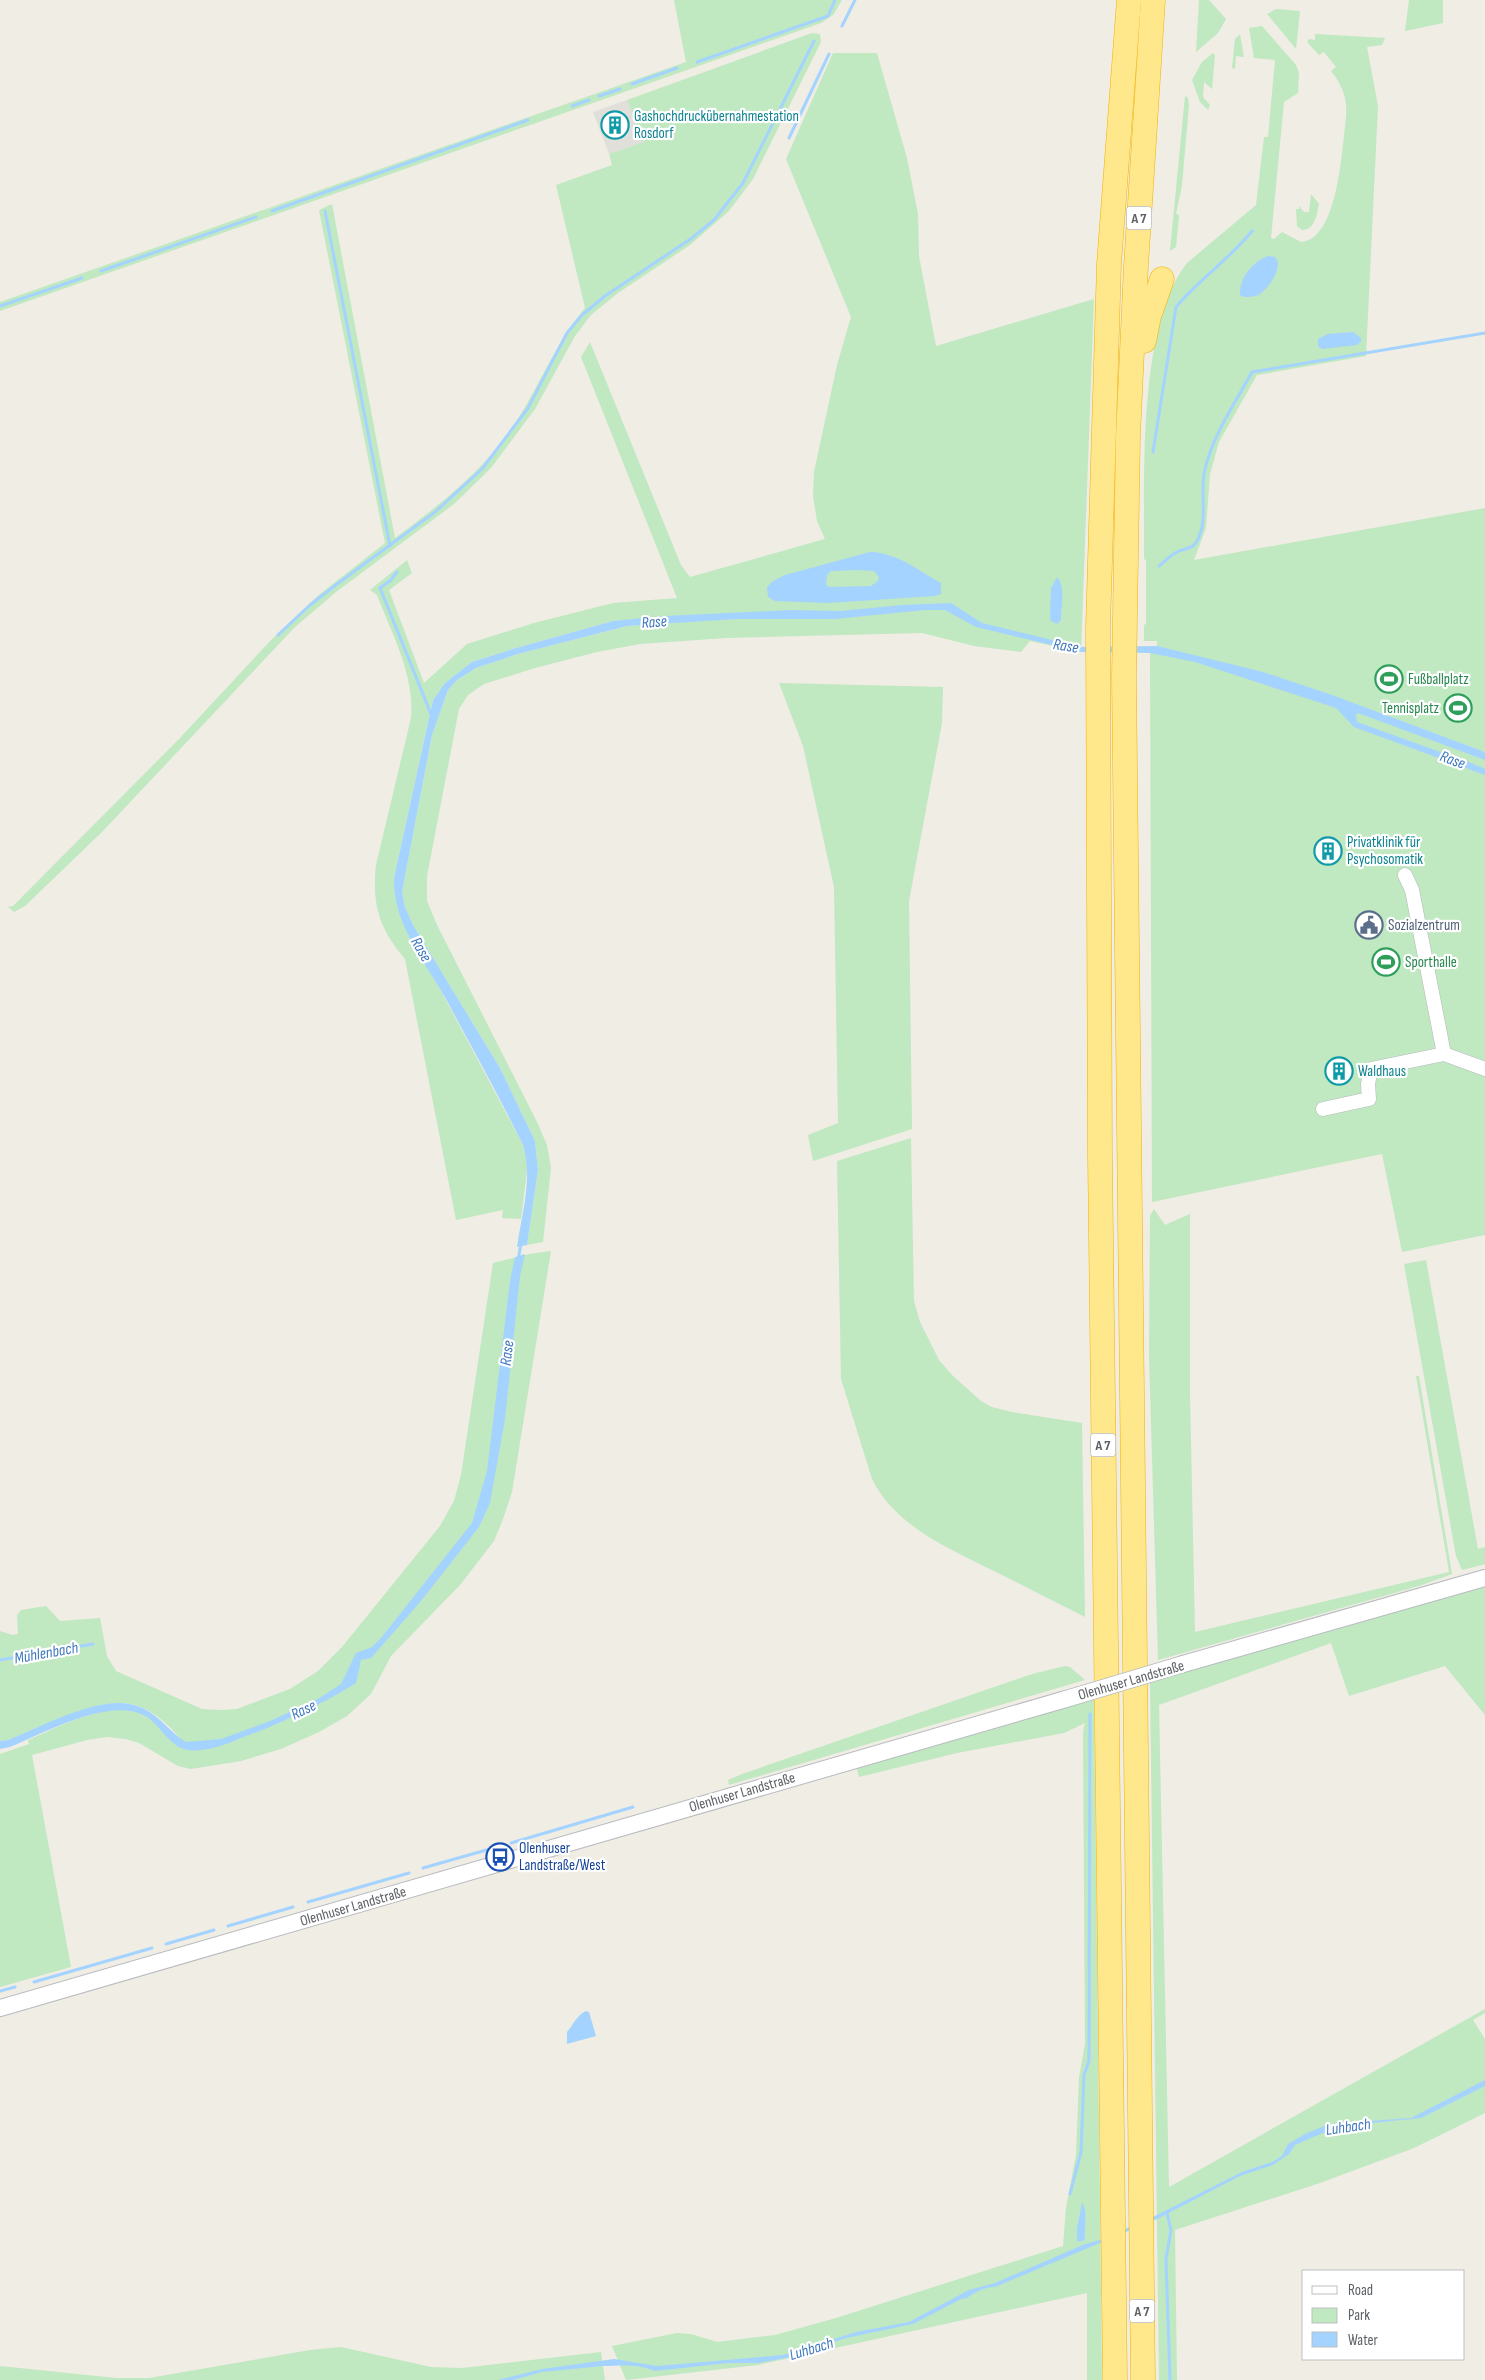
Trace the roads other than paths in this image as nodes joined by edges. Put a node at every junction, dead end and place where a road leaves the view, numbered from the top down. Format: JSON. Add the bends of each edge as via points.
{"nodes":[{"id":1,"x":1129,"y":0,"type":"edge"},
{"id":2,"x":1153,"y":0,"type":"edge"},
{"id":3,"x":1162,"y":279,"type":"dead end"},
{"id":4,"x":1128,"y":436,"type":"junction"},
{"id":5,"x":1405,"y":875,"type":"dead end"},
{"id":6,"x":1444,"y":1054,"type":"junction"},
{"id":7,"x":1485,"y":1069,"type":"edge"},
{"id":8,"x":1323,"y":1109,"type":"dead end"},
{"id":9,"x":1485,"y":1578,"type":"edge"},
{"id":10,"x":0,"y":2008,"type":"edge"},
{"id":11,"x":1115,"y":2380,"type":"edge"},
{"id":12,"x":1143,"y":2380,"type":"edge"}],
"edges":[{"from":1,"to":11,"type":"highway","number":"A 7","via":[[1109,264],[1098,628],[1100,1156]]},
{"from":2,"to":4,"type":"highway","number":"A 7"},
{"from":3,"to":4,"type":"highway","via":[[1149,316]]},
{"from":4,"to":12,"type":"highway","number":"A 7","via":[[1124,677]]},
{"from":5,"to":6,"type":"street","via":[[1412,890]]},
{"from":6,"to":7,"type":"street"},
{"from":6,"to":8,"type":"street","via":[[1371,1069],[1369,1099]]},
{"from":9,"to":10,"type":"street","name":"Olenhuser Landstraße","bridge":true}]}
